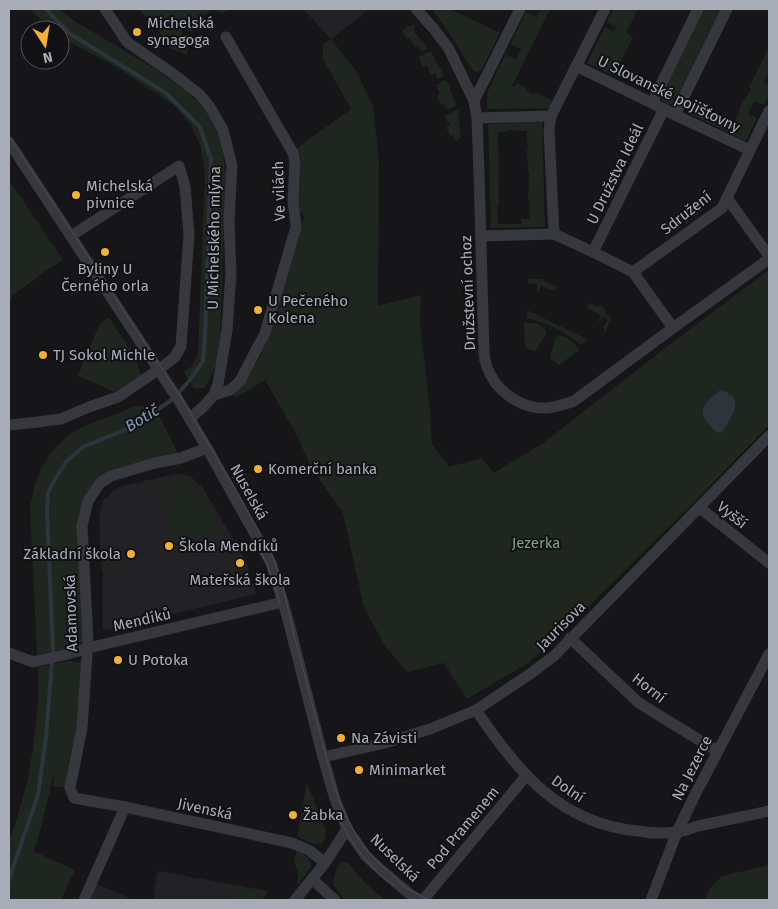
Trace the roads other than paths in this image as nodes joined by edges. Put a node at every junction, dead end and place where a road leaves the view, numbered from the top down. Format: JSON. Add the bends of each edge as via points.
{"nodes":[{"id":1,"x":105,"y":9,"type":"edge"},
{"id":2,"x":416,"y":9,"type":"edge"},
{"id":3,"x":520,"y":9,"type":"edge"},
{"id":4,"x":605,"y":9,"type":"edge"},
{"id":5,"x":698,"y":9,"type":"edge"},
{"id":6,"x":727,"y":9,"type":"edge"},
{"id":7,"x":226,"y":37,"type":"dead end"},
{"id":8,"x":576,"y":66,"type":"junction"},
{"id":9,"x":474,"y":101,"type":"junction"},
{"id":10,"x":652,"y":103,"type":"junction"},
{"id":11,"x":664,"y":109,"type":"junction"},
{"id":12,"x":769,"y":111,"type":"edge"},
{"id":13,"x":675,"y":115,"type":"junction"},
{"id":14,"x":551,"y":116,"type":"junction"},
{"id":15,"x":477,"y":118,"type":"junction"},
{"id":16,"x":9,"y":142,"type":"edge"},
{"id":17,"x":750,"y":150,"type":"junction"},
{"id":18,"x":727,"y":198,"type":"junction"},
{"id":19,"x":554,"y":234,"type":"junction"},
{"id":20,"x":71,"y":236,"type":"junction"},
{"id":21,"x":481,"y":236,"type":"junction"},
{"id":22,"x":593,"y":252,"type":"junction"},
{"id":23,"x":769,"y":258,"type":"edge"},
{"id":24,"x":632,"y":272,"type":"junction"},
{"id":25,"x":673,"y":328,"type":"junction"},
{"id":26,"x":159,"y":370,"type":"junction"},
{"id":27,"x":214,"y":395,"type":"junction"},
{"id":28,"x":190,"y":418,"type":"junction"},
{"id":29,"x":9,"y":425,"type":"edge"},
{"id":30,"x":769,"y":436,"type":"edge"},
{"id":31,"x":207,"y":448,"type":"junction"},
{"id":32,"x":700,"y":508,"type":"junction"},
{"id":33,"x":769,"y":563,"type":"edge"},
{"id":34,"x":283,"y":602,"type":"junction"},
{"id":35,"x":570,"y":638,"type":"junction"},
{"id":36,"x":88,"y":648,"type":"junction"},
{"id":37,"x":9,"y":653,"type":"edge"},
{"id":38,"x":769,"y":654,"type":"edge"},
{"id":39,"x":476,"y":710,"type":"junction"},
{"id":40,"x":717,"y":751,"type":"junction"},
{"id":41,"x":323,"y":757,"type":"junction"},
{"id":42,"x":526,"y":776,"type":"junction"},
{"id":43,"x":74,"y":798,"type":"joint"},
{"id":44,"x":125,"y":807,"type":"junction"},
{"id":45,"x":769,"y":810,"type":"edge"},
{"id":46,"x":347,"y":829,"type":"junction"},
{"id":47,"x":677,"y":832,"type":"junction"},
{"id":48,"x":326,"y":863,"type":"junction"},
{"id":49,"x":312,"y":879,"type":"junction"},
{"id":50,"x":84,"y":900,"type":"edge"},
{"id":51,"x":294,"y":900,"type":"edge"},
{"id":52,"x":335,"y":900,"type":"edge"},
{"id":53,"x":422,"y":900,"type":"edge"},
{"id":54,"x":651,"y":900,"type":"edge"}],
"edges":[{"from":1,"to":27,"type":"street","name":"U Michelského mlýna","via":[[127,42],[199,94],[223,130],[232,165],[231,273],[227,330]]},
{"from":2,"to":9,"type":"street","name":"Družstevní ochoz","via":[[449,49]]},
{"from":3,"to":9,"type":"street"},
{"from":4,"to":8,"type":"street"},
{"from":5,"to":10,"type":"street"},
{"from":6,"to":13,"type":"street"},
{"from":7,"to":27,"type":"street","name":"Ve vilách","via":[[293,153],[296,227],[265,333],[240,381],[230,390]]},
{"from":8,"to":10,"type":"street","name":"U Slovanské pojišťovny"},
{"from":8,"to":14,"type":"street"},
{"from":9,"to":15,"type":"street","name":"Družstevní ochoz"},
{"from":10,"to":11,"type":"street","name":"U Slovanské pojišťovny"},
{"from":11,"to":13,"type":"street","name":"U Slovanské pojišťovny"},
{"from":11,"to":22,"type":"street","name":"U Družstva Ideál"},
{"from":12,"to":17,"type":"street","name":"Sdružení"},
{"from":13,"to":17,"type":"street","name":"U Slovanské pojišťovny"},
{"from":14,"to":15,"type":"street"},
{"from":14,"to":19,"type":"street"},
{"from":15,"to":21,"type":"street","name":"Družstevní ochoz"},
{"from":16,"to":20,"type":"street","name":"Nuselská"},
{"from":17,"to":18,"type":"street","name":"Sdružení"},
{"from":18,"to":23,"type":"street"},
{"from":18,"to":24,"type":"street","name":"Sdružení","via":[[722,208]]},
{"from":19,"to":21,"type":"street"},
{"from":19,"to":22,"type":"street"},
{"from":20,"to":26,"type":"street","name":"Nuselská"},
{"from":20,"to":26,"type":"street","name":"U Michelského mlýna","via":[[179,166],[185,186],[189,235],[182,341],[176,355]]},
{"from":21,"to":25,"type":"street","name":"Družstevní ochoz","via":[[485,362],[498,385],[521,403],[544,408],[574,401]]},
{"from":22,"to":24,"type":"street"},
{"from":23,"to":25,"type":"street","name":"Družstevní ochoz"},
{"from":24,"to":25,"type":"street"},
{"from":26,"to":28,"type":"street","name":"Nuselská"},
{"from":26,"to":29,"type":"street","name":"U Michelského mlýna","via":[[118,397],[61,419]]},
{"from":27,"to":28,"type":"street"},
{"from":28,"to":31,"type":"street","name":"Nuselská"},
{"from":30,"to":32,"type":"street","name":"Jaurisova"},
{"from":31,"to":34,"type":"street","name":"Nuselská","via":[[271,563]]},
{"from":31,"to":36,"type":"street","name":"Adamovská","via":[[111,476],[100,483],[88,501],[82,526]]},
{"from":32,"to":33,"type":"street","name":"Vyšší"},
{"from":32,"to":35,"type":"street","name":"Jaurisova"},
{"from":34,"to":36,"type":"street","name":"Mendíků"},
{"from":34,"to":41,"type":"street","name":"Nuselská"},
{"from":35,"to":39,"type":"street","name":"Jaurisova","via":[[543,665]]},
{"from":35,"to":40,"type":"street","name":"Horní","via":[[639,703]]},
{"from":36,"to":37,"type":"street","name":"Mendíků","via":[[33,662]]},
{"from":36,"to":43,"type":"street","name":"Adamovská","via":[[82,728],[70,788]]},
{"from":38,"to":40,"type":"street","name":"Na Jezerce"},
{"from":39,"to":41,"type":"street","name":"Jaurisova","via":[[421,732]]},
{"from":39,"to":42,"type":"street","name":"Dolní"},
{"from":40,"to":47,"type":"street","name":"Na Jezerce"},
{"from":41,"to":46,"type":"street","name":"Nuselská"},
{"from":42,"to":47,"type":"street","name":"Dolní","via":[[560,804],[599,824],[652,833]]},
{"from":42,"to":53,"type":"street","name":"Pod Pramenem"},
{"from":43,"to":44,"type":"street","name":"Jivenská"},
{"from":44,"to":48,"type":"street","name":"Jivenská","via":[[292,843],[309,850]]},
{"from":44,"to":50,"type":"street"},
{"from":45,"to":47,"type":"street","name":"Dolní"},
{"from":46,"to":48,"type":"street"},
{"from":46,"to":53,"type":"street","name":"Nuselská","via":[[366,856],[410,894]]},
{"from":47,"to":54,"type":"street","name":"Na Jezerce"},
{"from":48,"to":49,"type":"street"},
{"from":49,"to":51,"type":"street"},
{"from":49,"to":52,"type":"street"}]}
